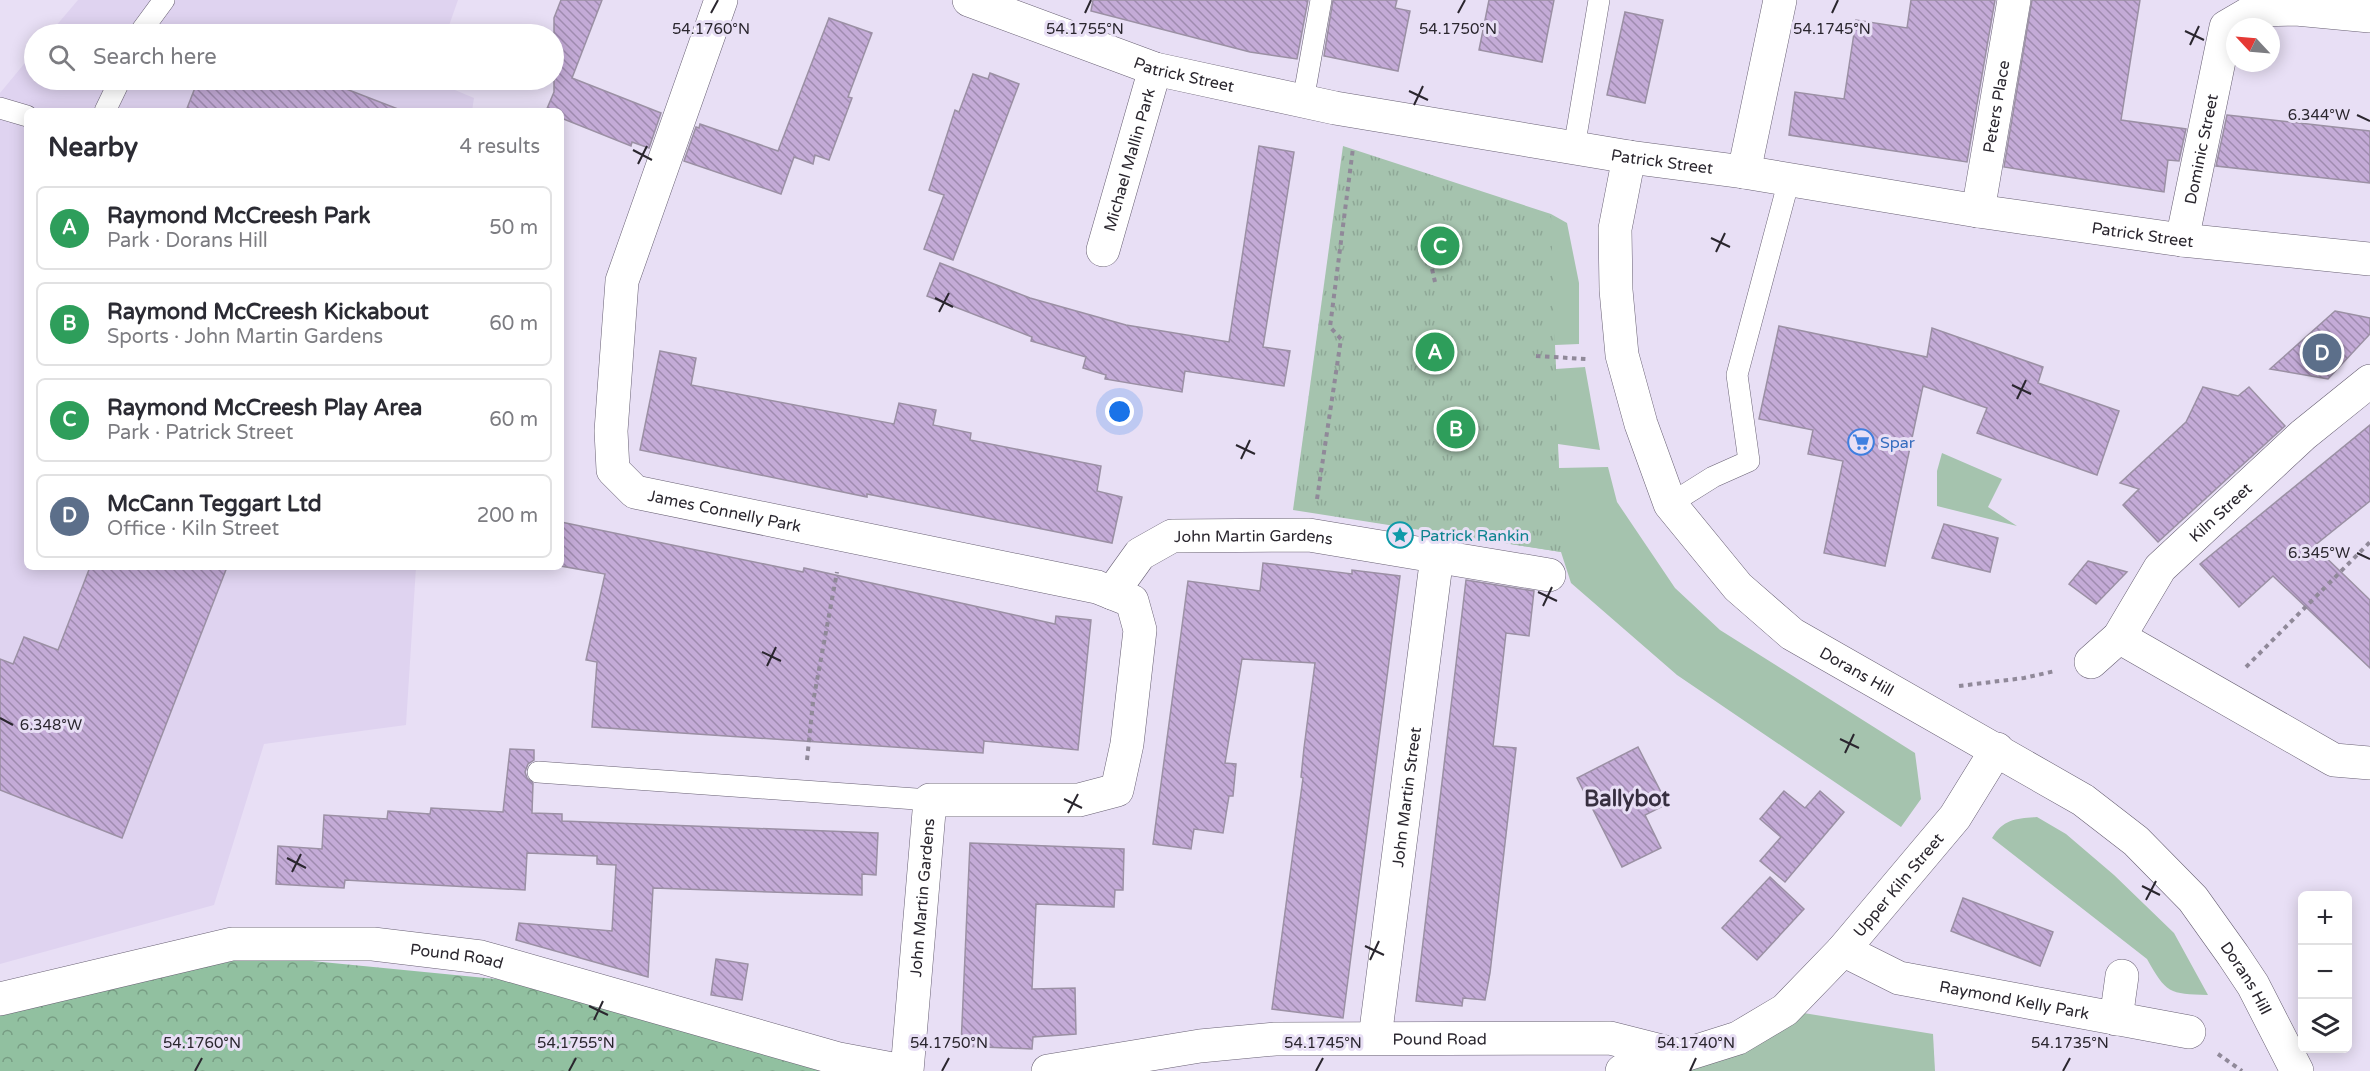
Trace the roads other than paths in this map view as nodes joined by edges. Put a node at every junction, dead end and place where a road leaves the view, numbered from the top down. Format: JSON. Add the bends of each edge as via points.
{"nodes":[{"id":1,"x":164,"y":0,"type":"edge"},
{"id":2,"x":721,"y":0,"type":"edge"},
{"id":3,"x":969,"y":0,"type":"edge"},
{"id":4,"x":1321,"y":0,"type":"edge"},
{"id":5,"x":1599,"y":0,"type":"edge"},
{"id":6,"x":1780,"y":0,"type":"edge"},
{"id":7,"x":2014,"y":0,"type":"edge"},
{"id":8,"x":2370,"y":16,"type":"edge"},
{"id":9,"x":146,"y":24,"type":"edge"},
{"id":10,"x":1155,"y":69,"type":"junction"},
{"id":11,"x":115,"y":90,"type":"edge"},
{"id":12,"x":1303,"y":101,"type":"junction"},
{"id":13,"x":0,"y":108,"type":"edge"},
{"id":14,"x":106,"y":108,"type":"edge"},
{"id":15,"x":24,"y":115,"type":"edge"},
{"id":16,"x":1574,"y":148,"type":"junction"},
{"id":17,"x":1629,"y":158,"type":"junction"},
{"id":18,"x":1744,"y":172,"type":"junction"},
{"id":19,"x":1789,"y":180,"type":"junction"},
{"id":20,"x":1978,"y":211,"type":"junction"},
{"id":21,"x":2182,"y":240,"type":"junction"},
{"id":22,"x":1103,"y":250,"type":"dead end"},
{"id":23,"x":2370,"y":259,"type":"edge"},
{"id":24,"x":2370,"y":381,"type":"edge"},
{"id":25,"x":1670,"y":504,"type":"junction"},
{"id":26,"x":1437,"y":556,"type":"junction"},
{"id":27,"x":1549,"y":574,"type":"dead end"},
{"id":28,"x":1112,"y":593,"type":"junction"},
{"id":29,"x":2119,"y":637,"type":"junction"},
{"id":30,"x":2091,"y":662,"type":"road end"},
{"id":31,"x":1997,"y":749,"type":"junction"},
{"id":32,"x":2370,"y":763,"type":"edge"},
{"id":33,"x":538,"y":772,"type":"dead end"},
{"id":34,"x":930,"y":800,"type":"junction"},
{"id":35,"x":1843,"y":950,"type":"junction"},
{"id":36,"x":2122,"y":976,"type":"dead end"},
{"id":37,"x":0,"y":999,"type":"edge"},
{"id":38,"x":2116,"y":1018,"type":"junction"},
{"id":39,"x":2190,"y":1032,"type":"dead end"},
{"id":40,"x":1375,"y":1038,"type":"junction"},
{"id":41,"x":1675,"y":1063,"type":"edge"},
{"id":42,"x":905,"y":1071,"type":"edge"},
{"id":43,"x":1048,"y":1071,"type":"edge"},
{"id":44,"x":1622,"y":1071,"type":"edge"},
{"id":45,"x":2297,"y":1071,"type":"edge"}],
"edges":[{"from":1,"to":9,"type":"lane"},
{"from":2,"to":28,"type":"street","name":"James Connelly Park","via":[[622,281],[611,431],[613,470],[634,492],[1097,586]]},
{"from":3,"to":10,"type":"street","name":"Patrick Street"},
{"from":4,"to":12,"type":"lane"},
{"from":5,"to":16,"type":"lane"},
{"from":6,"to":18,"type":"street"},
{"from":7,"to":20,"type":"street","name":"Peters Place"},
{"from":8,"to":21,"type":"street","name":"Dominic Street","via":[[2296,9],[2255,10],[2226,27]]},
{"from":10,"to":12,"type":"street","name":"Patrick Street"},
{"from":10,"to":22,"type":"street","name":"Michael Mallin Park"},
{"from":11,"to":14,"type":"lane"},
{"from":12,"to":16,"type":"street","name":"Patrick Street"},
{"from":13,"to":15,"type":"lane"},
{"from":16,"to":17,"type":"street","name":"Patrick Street"},
{"from":17,"to":18,"type":"street","name":"Patrick Street"},
{"from":17,"to":25,"type":"street","name":"Dorans Hill","via":[[1615,229],[1622,355],[1641,424]]},
{"from":18,"to":19,"type":"street","name":"Patrick Street"},
{"from":19,"to":20,"type":"street","name":"Patrick Street"},
{"from":19,"to":25,"type":"lane","via":[[1737,375],[1749,461],[1713,477]]},
{"from":20,"to":21,"type":"street","name":"Patrick Street"},
{"from":21,"to":23,"type":"street","name":"Patrick Street"},
{"from":24,"to":29,"type":"street","name":"Kiln Street","via":[[2303,435],[2160,568]]},
{"from":25,"to":31,"type":"street","name":"Dorans Hill","via":[[1737,587],[1792,634]]},
{"from":26,"to":27,"type":"street","name":"John Martin Gardens"},
{"from":26,"to":28,"type":"street","name":"John Martin Gardens","via":[[1309,535],[1172,536],[1140,554]]},
{"from":26,"to":40,"type":"street","name":"John Martin Street"},
{"from":28,"to":34,"type":"street","name":"John Martin Gardens","via":[[1132,600],[1140,630],[1127,744],[1117,790],[1079,800]]},
{"from":29,"to":30,"type":"street","name":"Kiln Street"},
{"from":29,"to":32,"type":"street","via":[[2334,760]]},
{"from":31,"to":35,"type":"street","name":"Upper Kiln Street","via":[[1955,817]]},
{"from":31,"to":45,"type":"street","name":"Dorans Hill","via":[[2083,800],[2136,841],[2193,899],[2253,984]]},
{"from":33,"to":34,"type":"lane"},
{"from":34,"to":42,"type":"street","name":"John Martin Gardens"},
{"from":35,"to":38,"type":"street","name":"Raymond Kelly Park","via":[[1899,978]]},
{"from":35,"to":41,"type":"street","name":"Upper Kiln Street","via":[[1785,1010],[1738,1038]]},
{"from":36,"to":38,"type":"street"},
{"from":37,"to":42,"type":"street","name":"Pound Road","via":[[232,944],[373,944],[481,957],[839,1059]]},
{"from":38,"to":39,"type":"street","name":"Raymond Kelly Park"},
{"from":40,"to":41,"type":"street","name":"Pound Road","via":[[1610,1038]]},
{"from":40,"to":43,"type":"street","name":"Pound Road","via":[[1275,1039],[1200,1046]]},
{"from":41,"to":44,"type":"street"}]}
